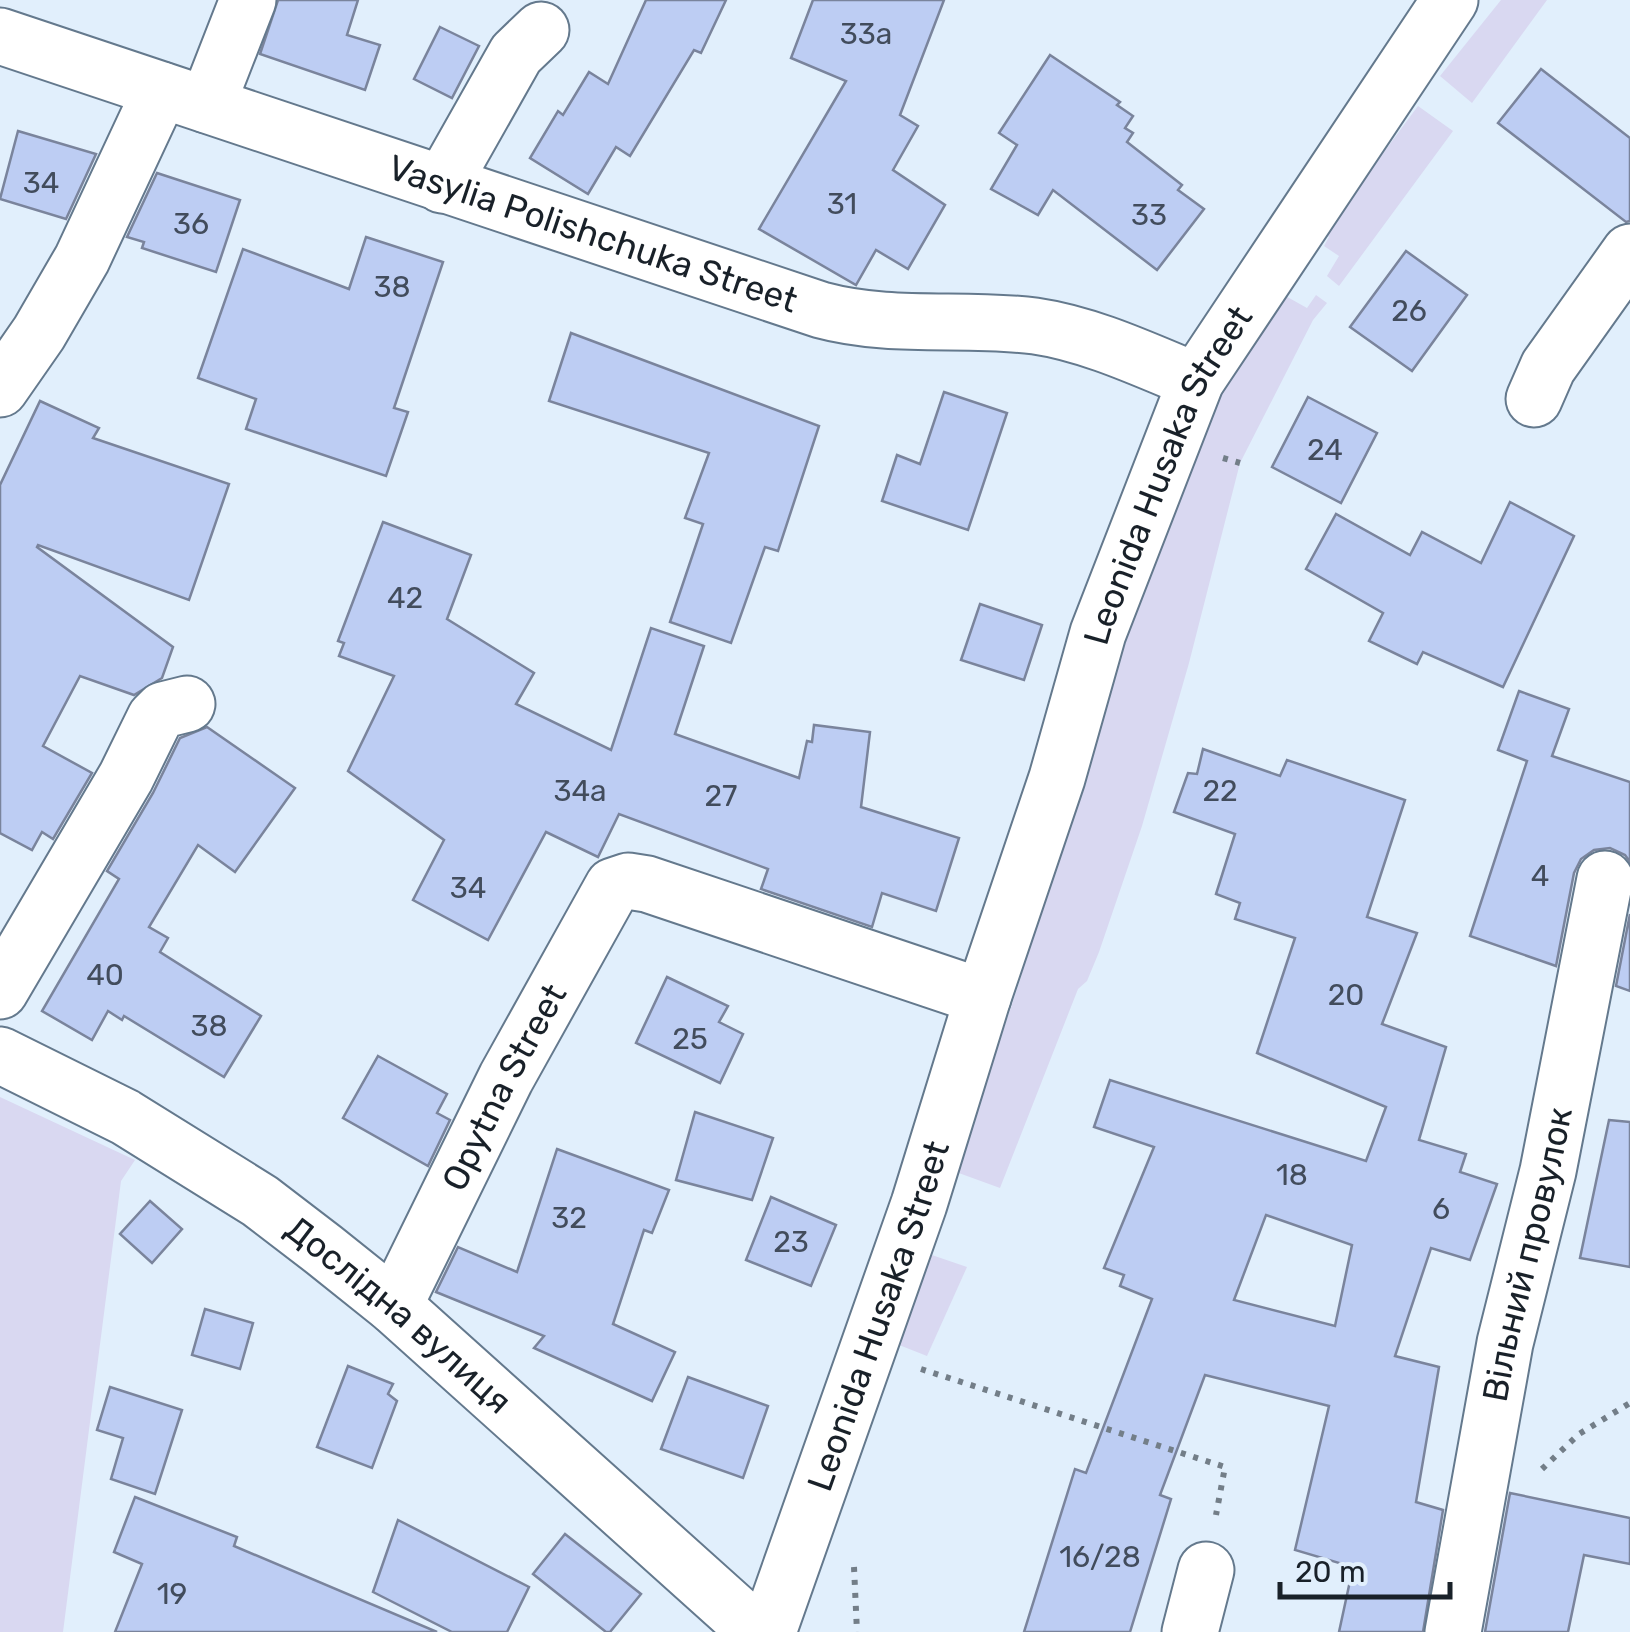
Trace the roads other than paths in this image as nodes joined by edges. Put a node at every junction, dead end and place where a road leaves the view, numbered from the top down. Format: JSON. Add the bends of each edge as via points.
{"nodes":[{"id":1,"x":248,"y":0,"type":"edge"},
{"id":2,"x":1450,"y":0,"type":"edge"},
{"id":3,"x":542,"y":30,"type":"dead end"},
{"id":4,"x":0,"y":36,"type":"edge"},
{"id":5,"x":184,"y":98,"type":"junction"},
{"id":6,"x":442,"y":185,"type":"junction"},
{"id":7,"x":1630,"y":252,"type":"edge"},
{"id":8,"x":1196,"y":380,"type":"junction"},
{"id":9,"x":0,"y":389,"type":"edge"},
{"id":10,"x":1534,"y":399,"type":"dead end"},
{"id":11,"x":186,"y":704,"type":"dead end"},
{"id":12,"x":1605,"y":880,"type":"dead end"},
{"id":13,"x":0,"y":992,"type":"edge"},
{"id":14,"x":983,"y":996,"type":"junction"},
{"id":15,"x":0,"y":1055,"type":"edge"},
{"id":16,"x":394,"y":1306,"type":"junction"},
{"id":17,"x":1206,"y":1570,"type":"road end"},
{"id":18,"x":757,"y":1632,"type":"edge"},
{"id":19,"x":768,"y":1632,"type":"edge"},
{"id":20,"x":1190,"y":1632,"type":"edge"},
{"id":21,"x":1453,"y":1632,"type":"edge"}],
"edges":[{"from":1,"to":5,"type":"street"},
{"from":2,"to":8,"type":"street","name":"Leonida Husaka Street"},
{"from":3,"to":6,"type":"street","via":[[516,54]]},
{"from":4,"to":5,"type":"street","name":"Vasylia Polishchuka Street"},
{"from":5,"to":6,"type":"street","name":"Vasylia Polishchuka Street"},
{"from":5,"to":9,"type":"street"},
{"from":6,"to":8,"type":"street","name":"Vasylia Polishchuka Street","via":[[850,318],[1039,327]]},
{"from":7,"to":10,"type":"street","via":[[1548,368]]},
{"from":8,"to":14,"type":"street","name":"Leonida Husaka Street","via":[[1098,633]]},
{"from":11,"to":13,"type":"street","via":[[154,718]]},
{"from":12,"to":21,"type":"street","name":"Вільний провулок","via":[[1548,1171],[1501,1360]]},
{"from":14,"to":16,"type":"street","name":"Opytna Street","via":[[648,884],[613,886],[506,1078]]},
{"from":14,"to":19,"type":"street","name":"Leonida Husaka Street","via":[[919,1204]]},
{"from":15,"to":16,"type":"street","name":"Дослідна вулиця","via":[[125,1116],[260,1202]]},
{"from":16,"to":18,"type":"street","name":"Дослідна вулиця"},
{"from":17,"to":20,"type":"street"}]}
